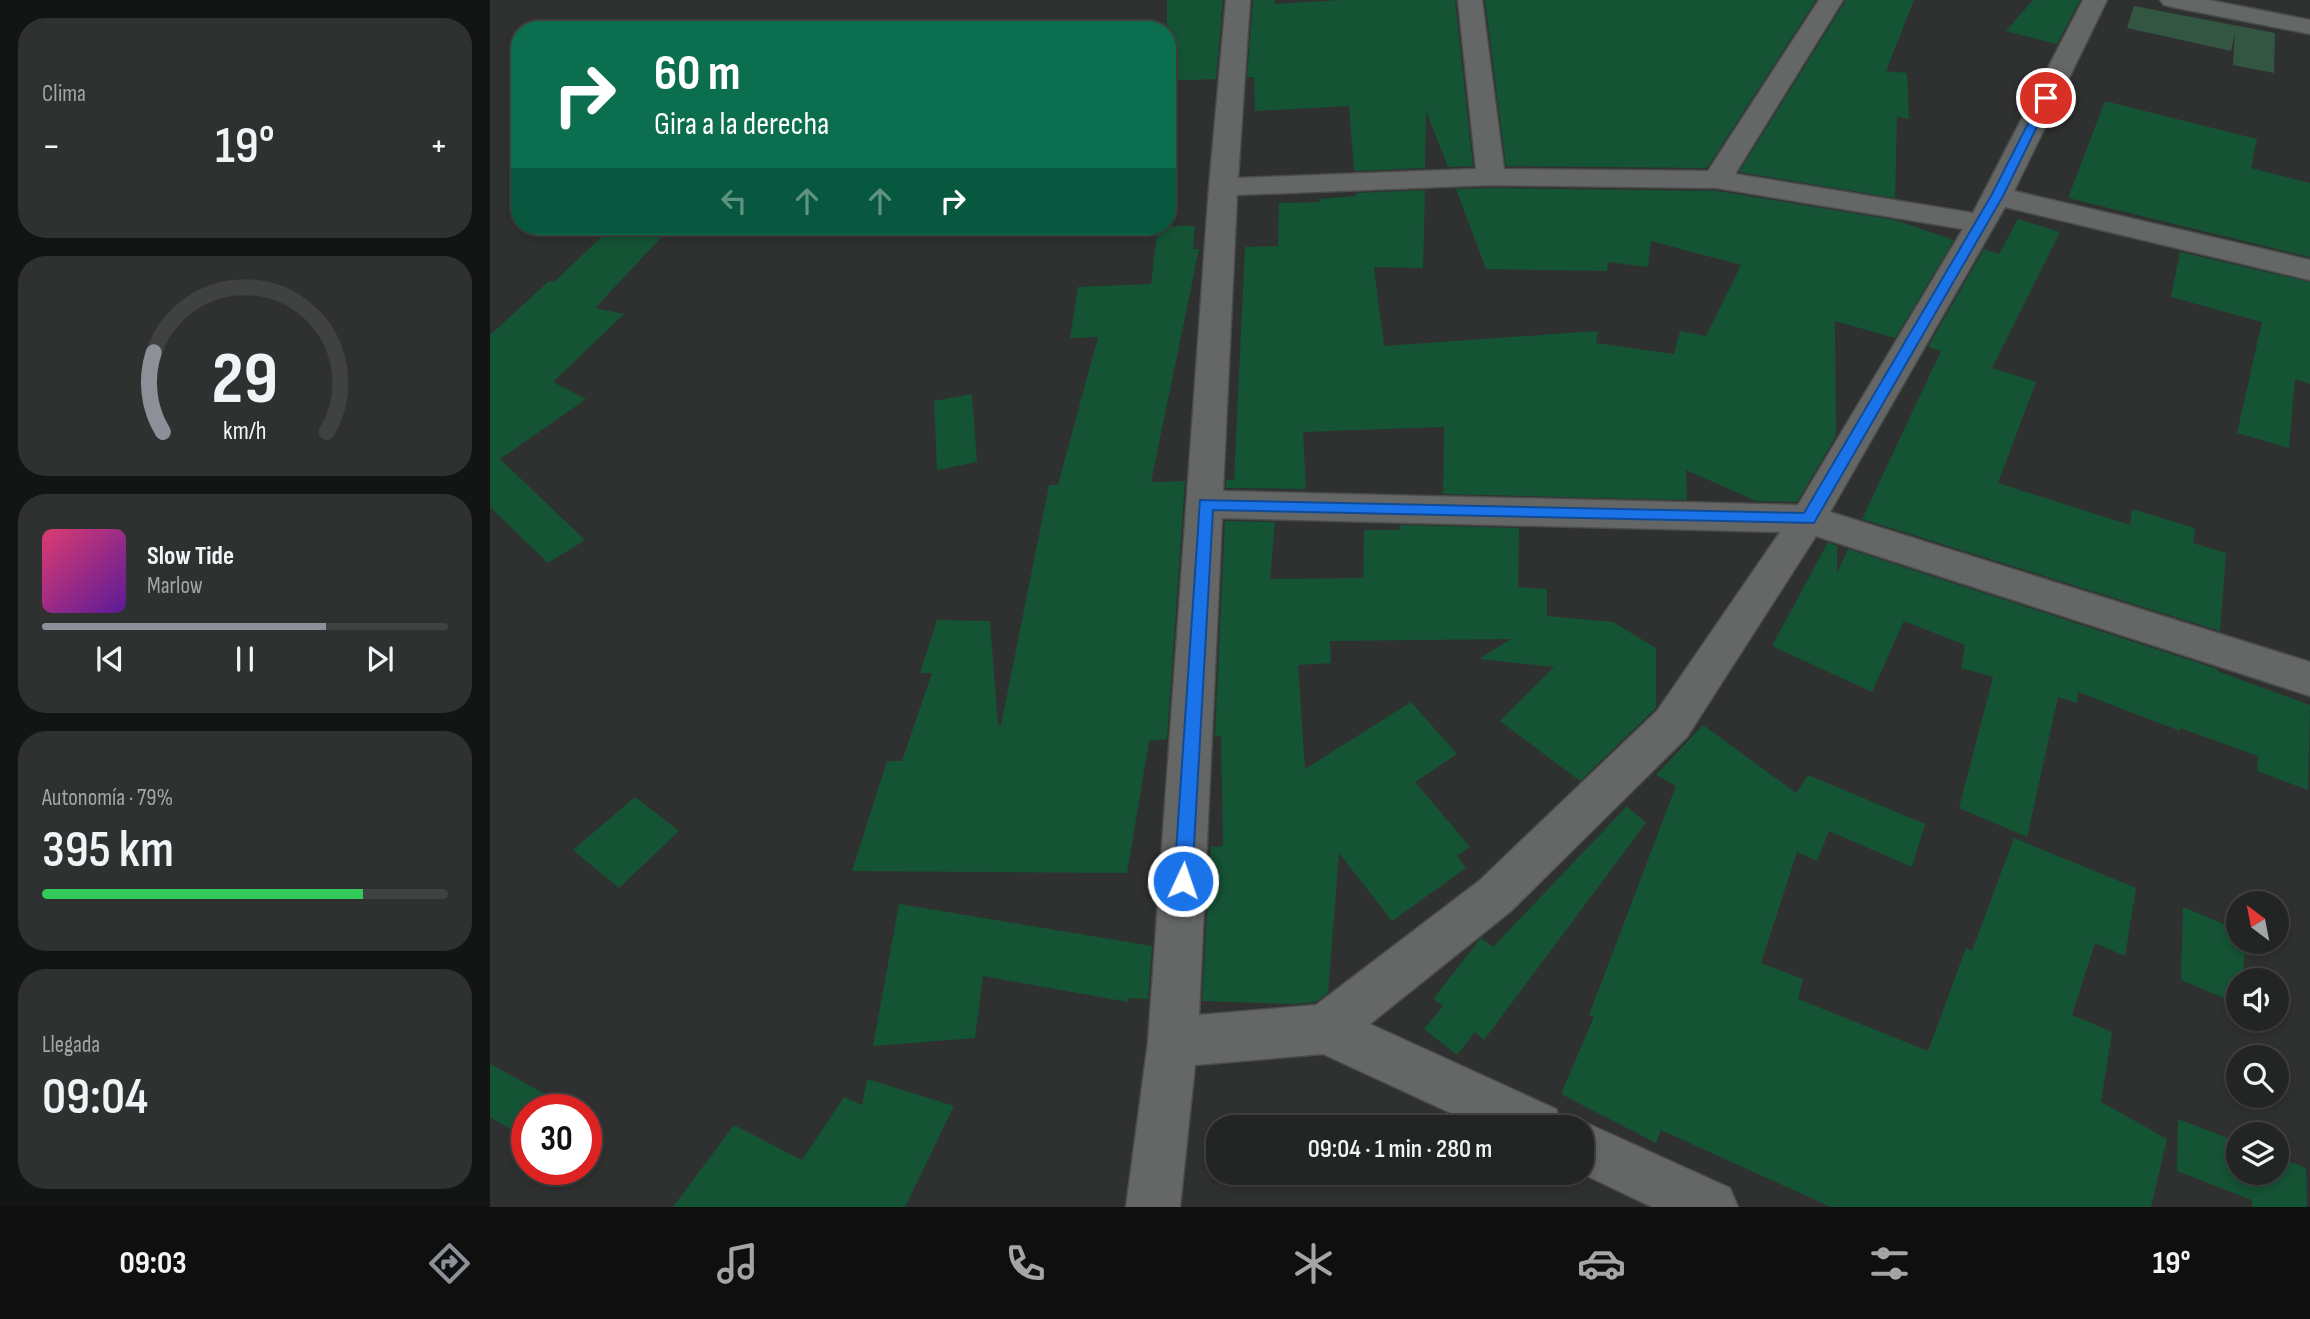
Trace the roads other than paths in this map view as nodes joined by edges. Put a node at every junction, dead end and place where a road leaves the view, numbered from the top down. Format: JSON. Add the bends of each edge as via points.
{"nodes":[{"id":1,"x":1238,"y":0,"type":"edge"},
{"id":2,"x":1470,"y":0,"type":"edge"},
{"id":3,"x":1831,"y":0,"type":"edge"},
{"id":4,"x":2095,"y":0,"type":"edge"},
{"id":5,"x":2172,"y":0,"type":"edge"},
{"id":6,"x":2310,"y":26,"type":"edge"},
{"id":7,"x":1491,"y":177,"type":"junction"},
{"id":8,"x":1717,"y":180,"type":"junction"},
{"id":9,"x":1223,"y":187,"type":"junction"},
{"id":10,"x":1989,"y":209,"type":"junction"},
{"id":11,"x":2310,"y":270,"type":"edge"},
{"id":12,"x":1205,"y":504,"type":"junction"},
{"id":13,"x":1808,"y":519,"type":"junction"},
{"id":14,"x":2310,"y":679,"type":"edge"},
{"id":15,"x":1325,"y":1029,"type":"junction"},
{"id":16,"x":1173,"y":1042,"type":"junction"},
{"id":17,"x":1512,"y":1115,"type":"edge"},
{"id":18,"x":1594,"y":1153,"type":"edge"},
{"id":19,"x":1153,"y":1207,"type":"edge"},
{"id":20,"x":1711,"y":1207,"type":"edge"}],
"edges":[{"from":1,"to":9,"type":"street"},
{"from":2,"to":7,"type":"street"},
{"from":3,"to":8,"type":"street"},
{"from":4,"to":10,"type":"street"},
{"from":5,"to":6,"type":"street"},
{"from":7,"to":8,"type":"street"},
{"from":7,"to":9,"type":"street"},
{"from":8,"to":10,"type":"street"},
{"from":9,"to":12,"type":"street"},
{"from":10,"to":11,"type":"street"},
{"from":10,"to":13,"type":"street"},
{"from":12,"to":13,"type":"street"},
{"from":12,"to":16,"type":"street"},
{"from":13,"to":14,"type":"street"},
{"from":13,"to":15,"type":"street","via":[[1672,724],[1495,896]]},
{"from":15,"to":16,"type":"street"},
{"from":15,"to":17,"type":"street"},
{"from":16,"to":19,"type":"street"},
{"from":18,"to":20,"type":"street"}]}
